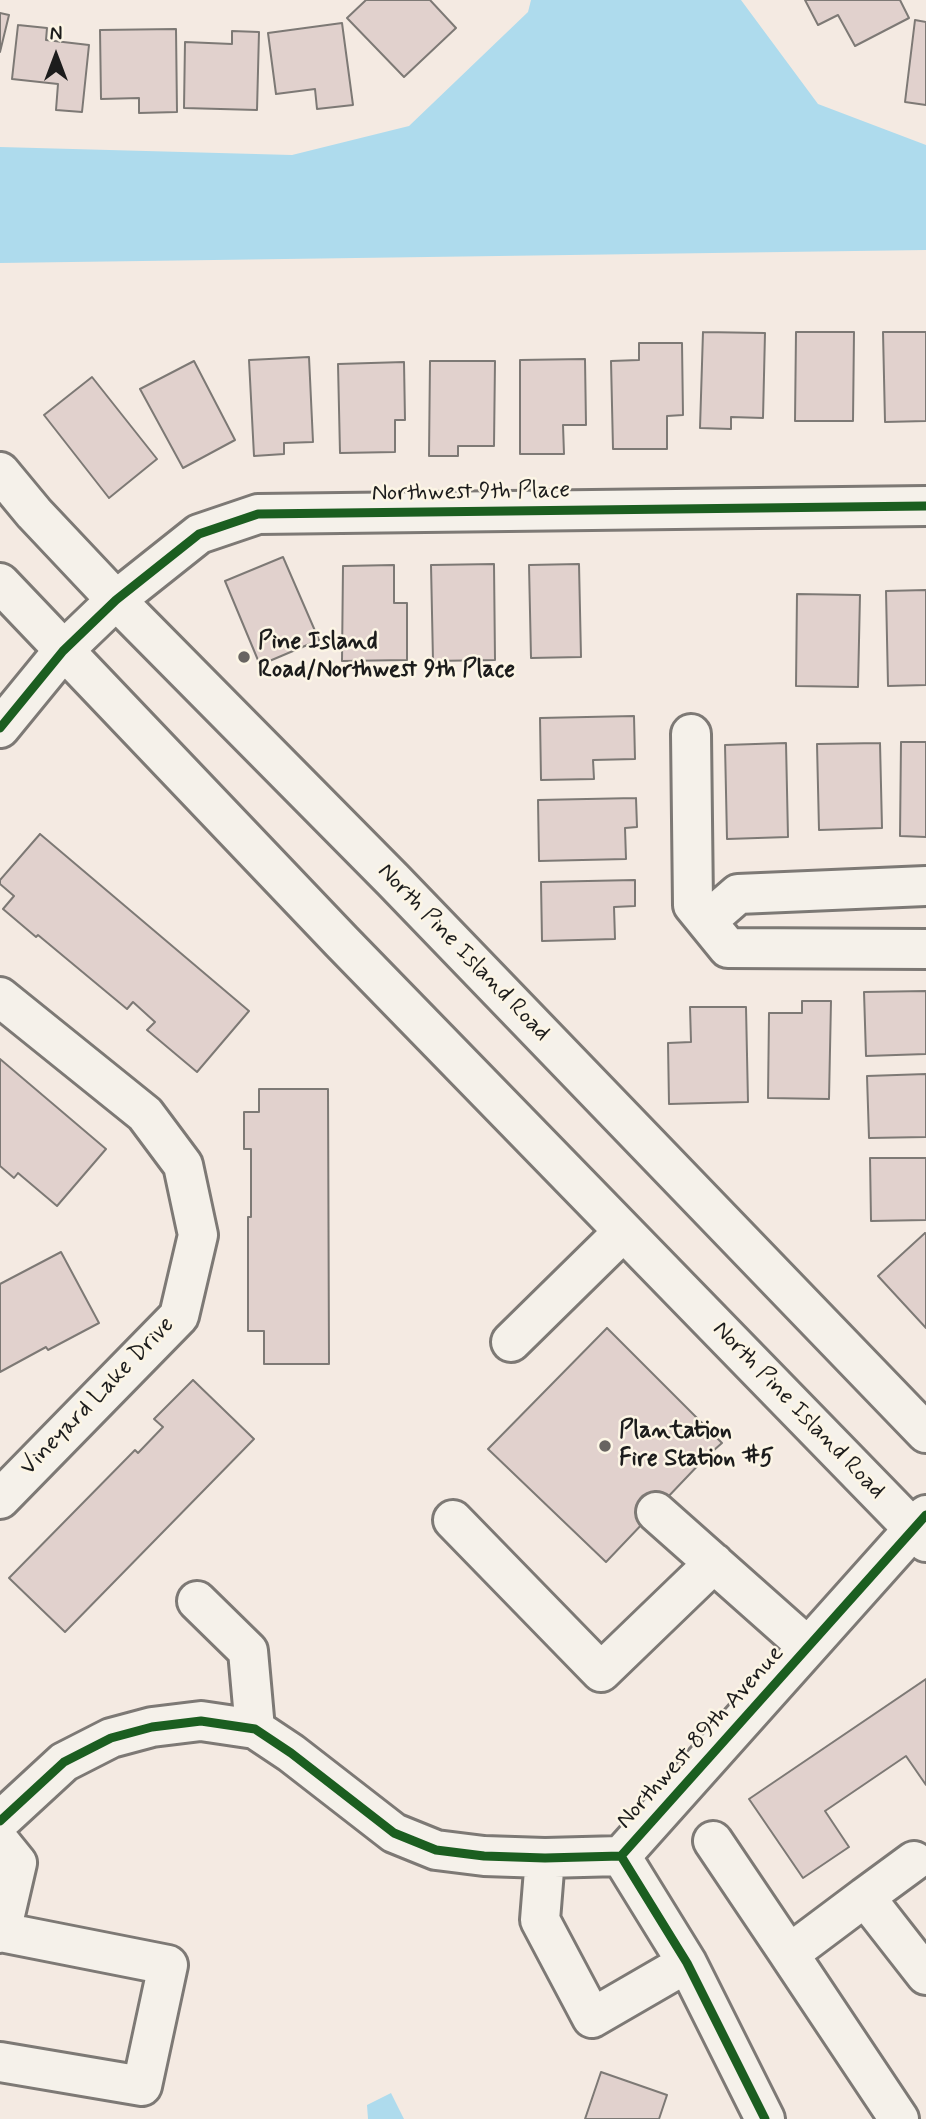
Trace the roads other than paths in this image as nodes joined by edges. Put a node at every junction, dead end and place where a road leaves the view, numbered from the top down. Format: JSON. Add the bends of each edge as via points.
{"nodes":[{"id":1,"x":0,"y":472,"type":"edge"},
{"id":2,"x":926,"y":506,"type":"edge"},
{"id":3,"x":0,"y":583,"type":"edge"},
{"id":4,"x":116,"y":600,"type":"junction"},
{"id":5,"x":62,"y":651,"type":"junction"},
{"id":6,"x":0,"y":728,"type":"edge"},
{"id":7,"x":691,"y":734,"type":"dead end"},
{"id":8,"x":926,"y":886,"type":"edge"},
{"id":9,"x":707,"y":921,"type":"junction"},
{"id":10,"x":926,"y":949,"type":"edge"},
{"id":11,"x":0,"y":997,"type":"edge"},
{"id":12,"x":623,"y":1232,"type":"junction"},
{"id":13,"x":511,"y":1342,"type":"dead end"},
{"id":14,"x":926,"y":1433,"type":"edge"},
{"id":15,"x":0,"y":1499,"type":"edge"},
{"id":16,"x":656,"y":1512,"type":"dead end"},
{"id":17,"x":453,"y":1520,"type":"dead end"},
{"id":18,"x":921,"y":1529,"type":"edge"},
{"id":19,"x":714,"y":1563,"type":"junction"},
{"id":20,"x":197,"y":1601,"type":"dead end"},
{"id":21,"x":808,"y":1647,"type":"junction"},
{"id":22,"x":255,"y":1729,"type":"junction"},
{"id":23,"x":0,"y":1821,"type":"edge"},
{"id":24,"x":713,"y":1841,"type":"dead end"},
{"id":25,"x":0,"y":1842,"type":"edge"},
{"id":26,"x":621,"y":1856,"type":"junction"},
{"id":27,"x":545,"y":1858,"type":"junction"},
{"id":28,"x":914,"y":1861,"type":"dead end"},
{"id":29,"x":865,"y":1897,"type":"junction"},
{"id":30,"x":1,"y":1933,"type":"edge"},
{"id":31,"x":789,"y":1954,"type":"junction"},
{"id":32,"x":687,"y":1963,"type":"junction"},
{"id":33,"x":926,"y":1975,"type":"edge"},
{"id":34,"x":0,"y":2062,"type":"edge"},
{"id":35,"x":765,"y":2119,"type":"edge"},
{"id":36,"x":899,"y":2119,"type":"edge"}],
"edges":[{"from":1,"to":4,"type":"street","name":"North Pine Island Road"},
{"from":2,"to":4,"type":"street","name":"Northwest 9th Place","via":[[258,514],[199,534]]},
{"from":3,"to":5,"type":"street","name":"North Pine Island Road"},
{"from":4,"to":5,"type":"street","name":"Northwest 9th Place"},
{"from":4,"to":14,"type":"street","name":"North Pine Island Road"},
{"from":5,"to":6,"type":"street","name":"Northwest 9th Place"},
{"from":5,"to":12,"type":"street","name":"North Pine Island Road"},
{"from":7,"to":9,"type":"street","via":[[693,905]]},
{"from":8,"to":9,"type":"street","via":[[738,894]]},
{"from":9,"to":10,"type":"street","via":[[728,948]]},
{"from":11,"to":15,"type":"street","name":"Vineyard Lake Drive","via":[[145,1114],[183,1165],[198,1235],[179,1316]]},
{"from":12,"to":13,"type":"street"},
{"from":12,"to":18,"type":"street","name":"North Pine Island Road"},
{"from":16,"to":19,"type":"street"},
{"from":17,"to":19,"type":"street","via":[[601,1672]]},
{"from":18,"to":21,"type":"street","name":"Northwest 89th Avenue"},
{"from":19,"to":21,"type":"street"},
{"from":20,"to":22,"type":"street","via":[[248,1651]]},
{"from":21,"to":26,"type":"street","name":"Northwest 89th Avenue"},
{"from":22,"to":23,"type":"street","via":[[201,1721],[111,1738],[64,1762]]},
{"from":22,"to":27,"type":"street","via":[[394,1833],[436,1850]]},
{"from":24,"to":31,"type":"street"},
{"from":25,"to":30,"type":"street","via":[[17,1863]]},
{"from":26,"to":27,"type":"street"},
{"from":26,"to":32,"type":"street","name":"Northwest 89th Avenue"},
{"from":27,"to":32,"type":"street","via":[[540,1920],[592,2018]]},
{"from":28,"to":29,"type":"street"},
{"from":29,"to":31,"type":"street"},
{"from":29,"to":33,"type":"street"},
{"from":30,"to":34,"type":"street","via":[[168,1965],[142,2086]]},
{"from":31,"to":36,"type":"street"},
{"from":32,"to":35,"type":"street","name":"Northwest 89th Avenue"}]}
